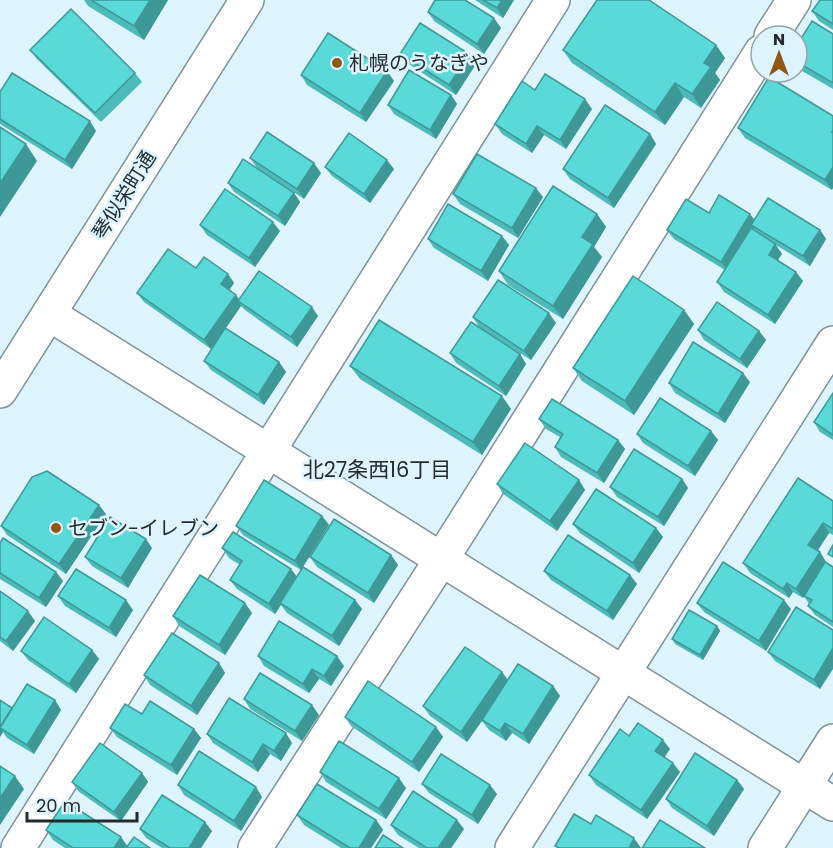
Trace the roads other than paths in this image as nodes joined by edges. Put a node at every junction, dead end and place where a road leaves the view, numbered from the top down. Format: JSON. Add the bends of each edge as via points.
{"nodes":[{"id":1,"x":247,"y":0,"type":"edge"},
{"id":2,"x":553,"y":0,"type":"edge"},
{"id":3,"x":794,"y":0,"type":"edge"},
{"id":4,"x":779,"y":24,"type":"edge"},
{"id":5,"x":749,"y":71,"type":"edge"},
{"id":6,"x":49,"y":314,"type":"junction"},
{"id":7,"x":833,"y":344,"type":"edge"},
{"id":8,"x":1,"y":387,"type":"edge"},
{"id":9,"x":269,"y":452,"type":"junction"},
{"id":10,"x":441,"y":560,"type":"junction"},
{"id":11,"x":624,"y":673,"type":"junction"},
{"id":12,"x":833,"y":741,"type":"edge"},
{"id":13,"x":804,"y":786,"type":"junction"},
{"id":14,"x":833,"y":804,"type":"edge"},
{"id":15,"x":18,"y":848,"type":"edge"},
{"id":16,"x":255,"y":848,"type":"edge"},
{"id":17,"x":512,"y":848,"type":"edge"},
{"id":18,"x":765,"y":848,"type":"edge"}],
"edges":[{"from":1,"to":6,"type":"street","name":"琴似栄町通"},
{"from":2,"to":9,"type":"street"},
{"from":3,"to":4,"type":"street"},
{"from":5,"to":10,"type":"street"},
{"from":6,"to":8,"type":"street","name":"琴似栄町通"},
{"from":6,"to":9,"type":"street"},
{"from":7,"to":11,"type":"street"},
{"from":9,"to":10,"type":"street"},
{"from":9,"to":15,"type":"street"},
{"from":10,"to":11,"type":"street"},
{"from":10,"to":16,"type":"street"},
{"from":11,"to":13,"type":"street"},
{"from":11,"to":17,"type":"street"},
{"from":12,"to":13,"type":"street"},
{"from":13,"to":14,"type":"street"},
{"from":13,"to":18,"type":"street"}]}
